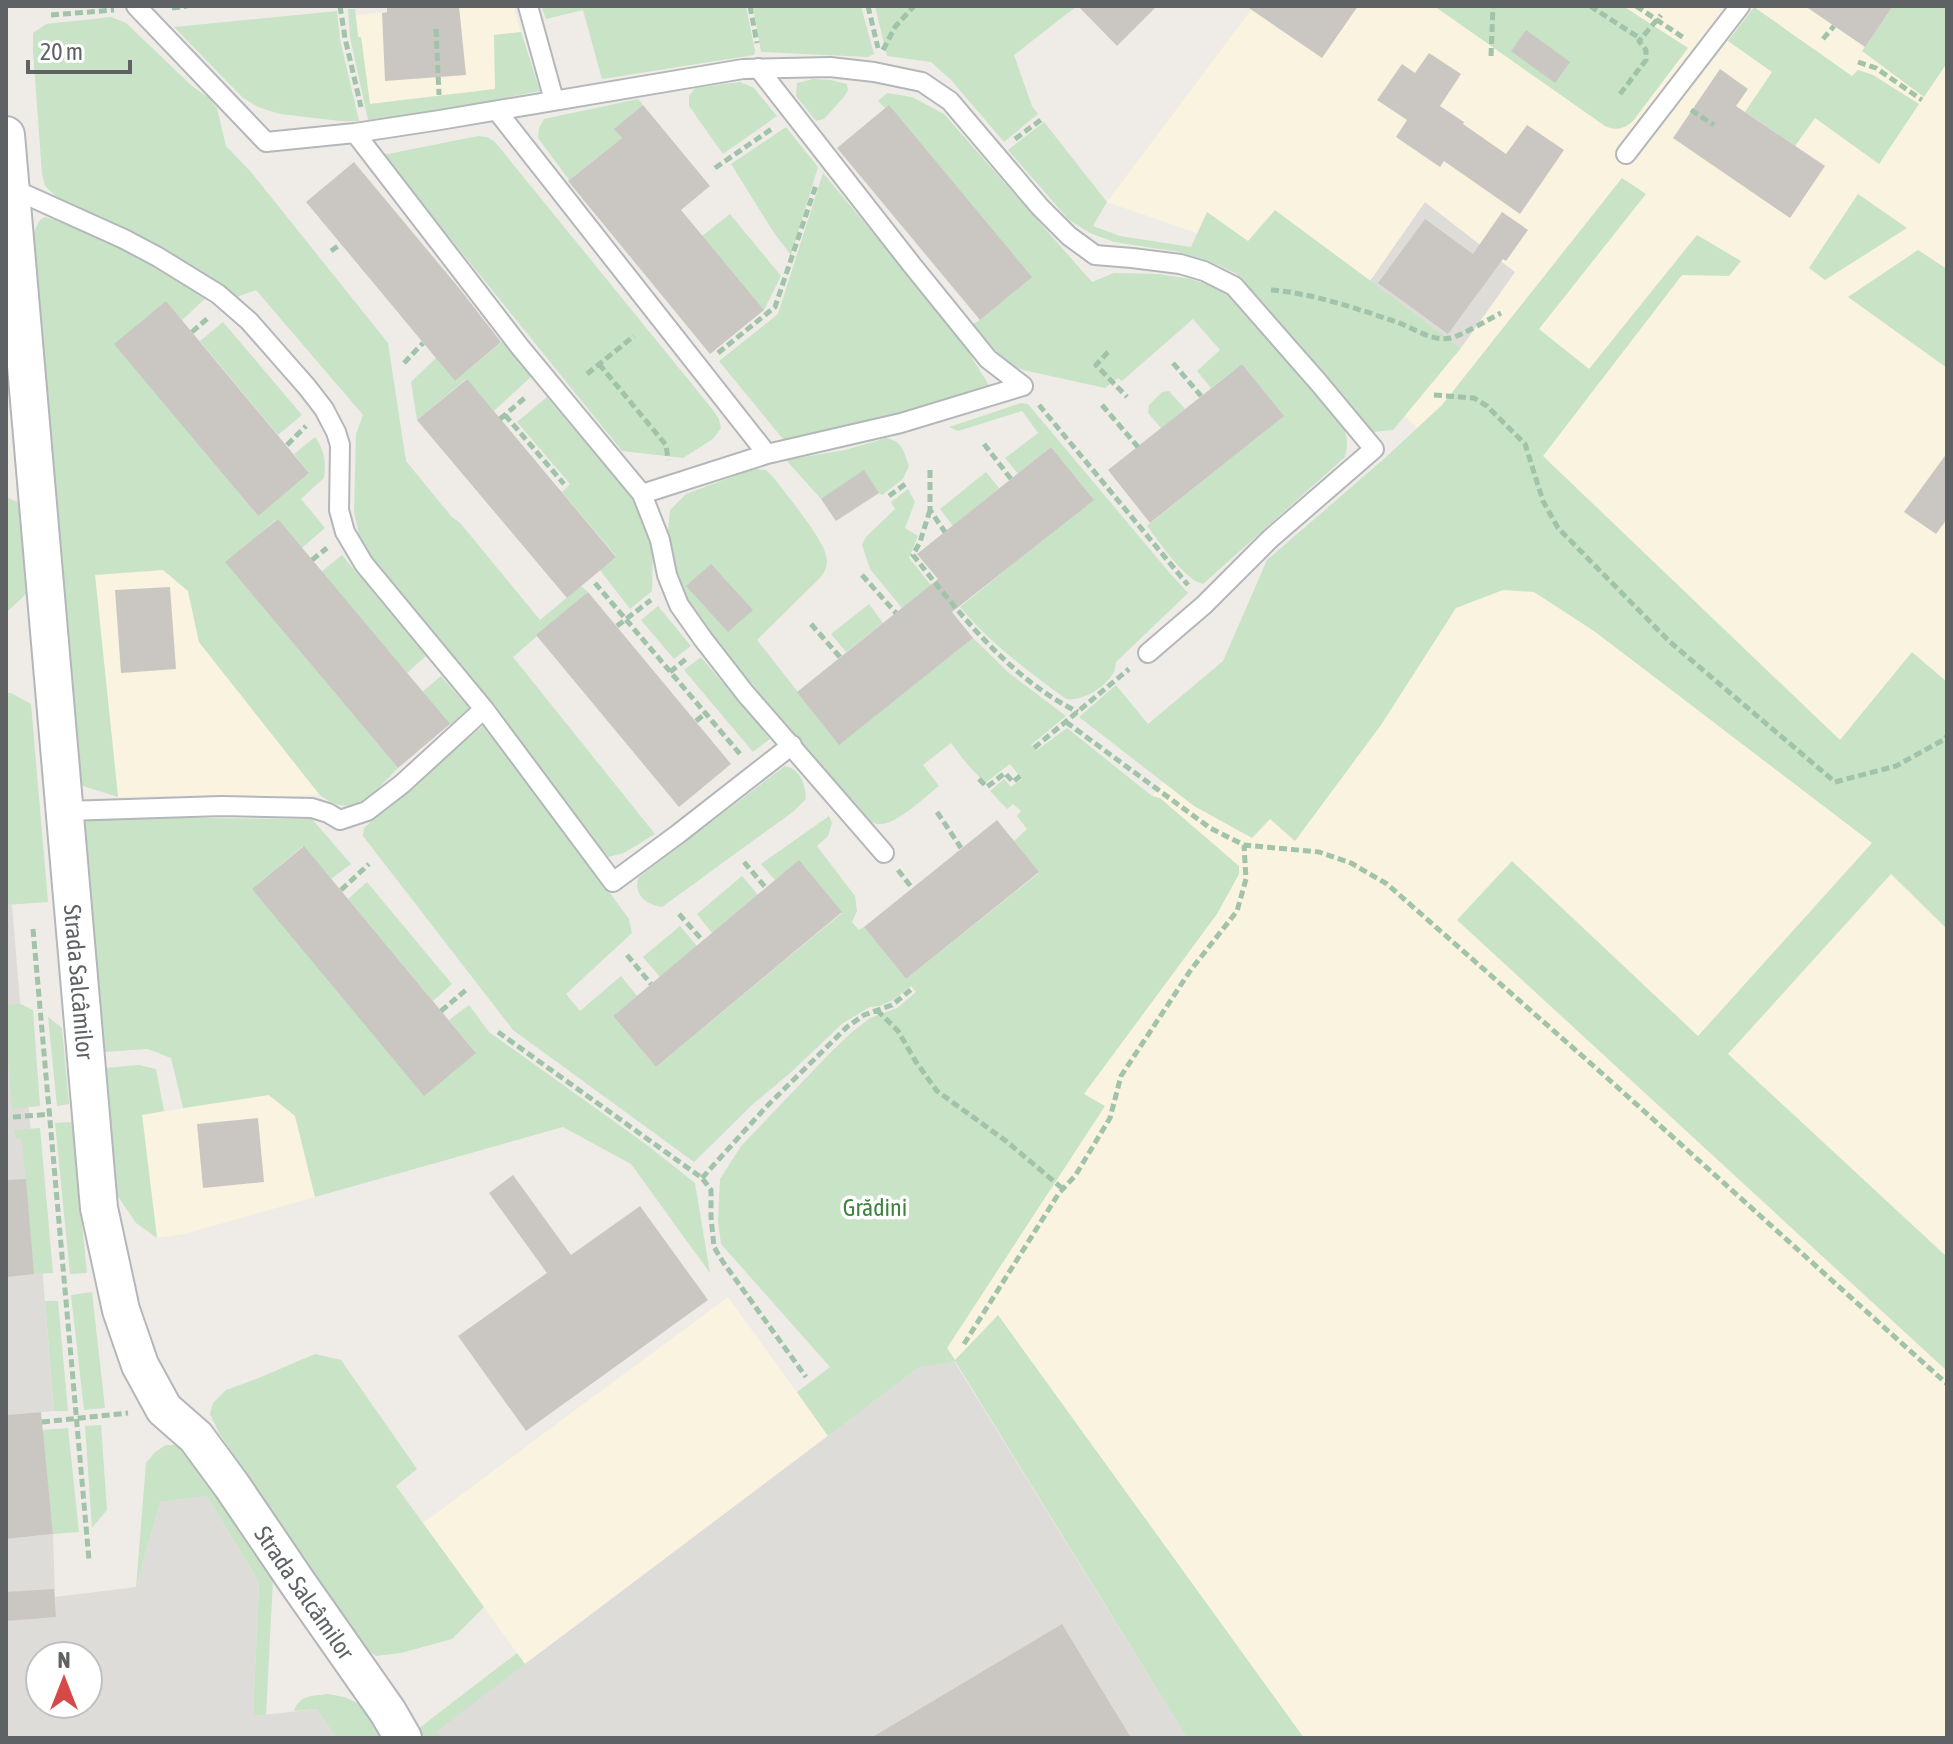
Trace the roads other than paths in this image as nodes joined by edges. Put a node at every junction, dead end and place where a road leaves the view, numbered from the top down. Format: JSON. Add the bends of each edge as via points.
{"nodes":[{"id":1,"x":136,"y":6,"type":"edge"},
{"id":2,"x":528,"y":6,"type":"edge"},
{"id":3,"x":1740,"y":6,"type":"edge"},
{"id":4,"x":758,"y":68,"type":"junction"},
{"id":5,"x":554,"y":100,"type":"junction"},
{"id":6,"x":497,"y":111,"type":"junction"},
{"id":7,"x":360,"y":132,"type":"junction"},
{"id":8,"x":6,"y":135,"type":"edge"},
{"id":9,"x":1626,"y":154,"type":"dead end"},
{"id":10,"x":11,"y":188,"type":"junction"},
{"id":11,"x":767,"y":454,"type":"junction"},
{"id":12,"x":642,"y":494,"type":"junction"},
{"id":13,"x":1148,"y":653,"type":"road end"},
{"id":14,"x":484,"y":709,"type":"junction"},
{"id":15,"x":792,"y":745,"type":"junction"},
{"id":16,"x":65,"y":811,"type":"junction"},
{"id":17,"x":884,"y":853,"type":"dead end"},
{"id":18,"x":403,"y":1738,"type":"edge"}],
"edges":[{"from":1,"to":7,"type":"lane","via":[[266,142]]},
{"from":2,"to":5,"type":"lane"},
{"from":3,"to":9,"type":"lane"},
{"from":4,"to":5,"type":"lane"},
{"from":4,"to":11,"type":"lane","via":[[988,359],[1023,386],[901,423]]},
{"from":4,"to":13,"type":"lane","via":[[830,67],[922,82],[950,101],[1040,207],[1095,255],[1180,264],[1234,286],[1374,449]]},
{"from":5,"to":6,"type":"lane"},
{"from":6,"to":7,"type":"lane"},
{"from":6,"to":11,"type":"lane"},
{"from":7,"to":12,"type":"lane","via":[[547,379]]},
{"from":8,"to":10,"type":"street","name":"Strada Salcâmilor"},
{"from":10,"to":14,"type":"lane","via":[[158,257],[218,294],[249,321],[324,409],[336,432],[339,510],[364,564]]},
{"from":10,"to":16,"type":"street","name":"Strada Salcâmilor"},
{"from":11,"to":12,"type":"lane"},
{"from":12,"to":15,"type":"lane","via":[[679,605]]},
{"from":14,"to":15,"type":"lane","via":[[613,882]]},
{"from":14,"to":16,"type":"lane","via":[[367,811],[340,820],[312,808]]},
{"from":15,"to":17,"type":"lane"},
{"from":16,"to":18,"type":"street","name":"Strada Salcâmilor","via":[[99,1208],[121,1310],[140,1365],[164,1409],[196,1437],[223,1474]]}]}
